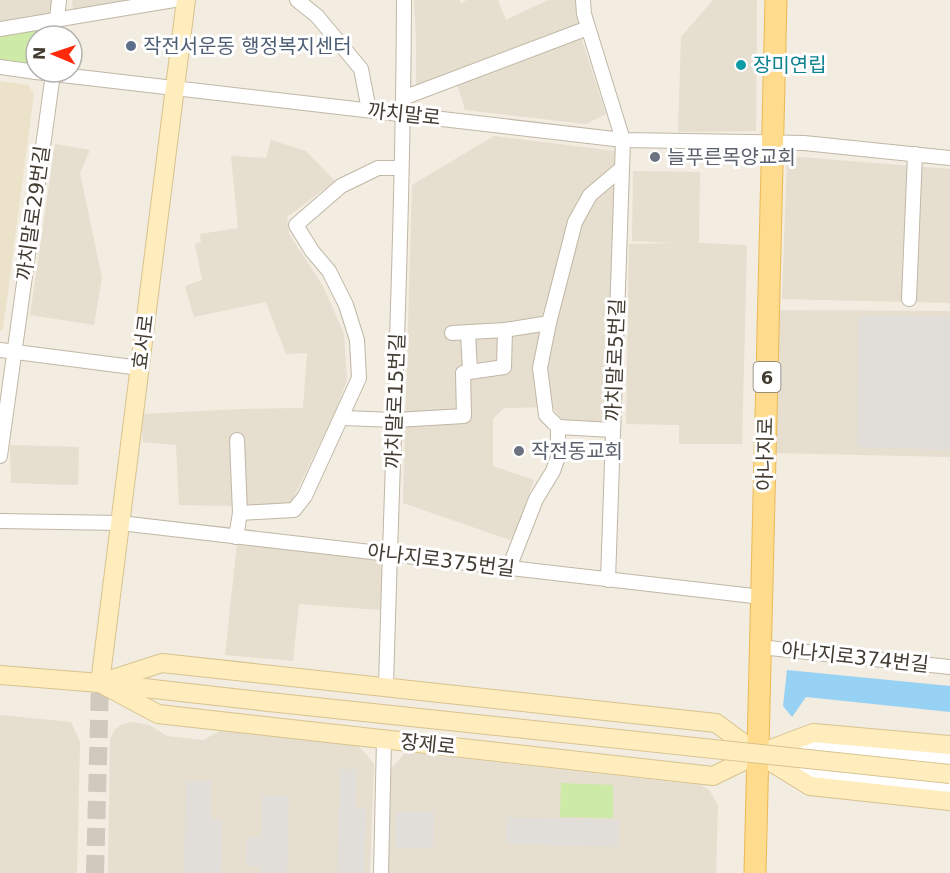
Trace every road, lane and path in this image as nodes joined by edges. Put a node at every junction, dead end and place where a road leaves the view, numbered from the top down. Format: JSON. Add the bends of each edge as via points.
{"nodes":[{"id":1,"x":59,"y":0,"type":"edge"},
{"id":2,"x":174,"y":0,"type":"edge"},
{"id":3,"x":186,"y":0,"type":"edge"},
{"id":4,"x":297,"y":0,"type":"edge"},
{"id":5,"x":404,"y":0,"type":"edge"},
{"id":6,"x":583,"y":0,"type":"edge"},
{"id":7,"x":776,"y":0,"type":"edge"},
{"id":8,"x":57,"y":19,"type":"junction"},
{"id":9,"x":588,"y":28,"type":"junction"},
{"id":10,"x":0,"y":29,"type":"edge"},
{"id":11,"x":0,"y":67,"type":"edge"},
{"id":12,"x":24,"y":70,"type":"edge"},
{"id":13,"x":84,"y":78,"type":"edge"},
{"id":14,"x":51,"y":84,"type":"edge"},
{"id":15,"x":175,"y":89,"type":"junction"},
{"id":16,"x":403,"y":98,"type":"junction"},
{"id":17,"x":369,"y":111,"type":"junction"},
{"id":18,"x":403,"y":114,"type":"junction"},
{"id":19,"x":623,"y":140,"type":"junction"},
{"id":20,"x":772,"y":143,"type":"junction"},
{"id":21,"x":915,"y":154,"type":"junction"},
{"id":22,"x":950,"y":158,"type":"edge"},
{"id":23,"x":401,"y":168,"type":"junction"},
{"id":24,"x":622,"y":168,"type":"junction"},
{"id":25,"x":909,"y":299,"type":"dead end"},
{"id":26,"x":549,"y":323,"type":"junction"},
{"id":27,"x":505,"y":330,"type":"junction"},
{"id":28,"x":452,"y":333,"type":"dead end"},
{"id":29,"x":468,"y":333,"type":"junction"},
{"id":30,"x":7,"y":351,"type":"edge"},
{"id":31,"x":140,"y":368,"type":"junction"},
{"id":32,"x":470,"y":371,"type":"junction"},
{"id":33,"x":342,"y":418,"type":"junction"},
{"id":34,"x":396,"y":420,"type":"junction"},
{"id":35,"x":558,"y":427,"type":"junction"},
{"id":36,"x":613,"y":430,"type":"junction"},
{"id":37,"x":237,"y":440,"type":"dead end"},
{"id":38,"x":0,"y":456,"type":"edge"},
{"id":39,"x":240,"y":513,"type":"junction"},
{"id":40,"x":0,"y":521,"type":"edge"},
{"id":41,"x":120,"y":523,"type":"junction"},
{"id":42,"x":236,"y":537,"type":"junction"},
{"id":43,"x":390,"y":554,"type":"junction"},
{"id":44,"x":509,"y":568,"type":"junction"},
{"id":45,"x":608,"y":580,"type":"junction"},
{"id":46,"x":762,"y":597,"type":"junction"},
{"id":47,"x":760,"y":647,"type":"junction"},
{"id":48,"x":950,"y":668,"type":"edge"},
{"id":49,"x":0,"y":675,"type":"edge"},
{"id":50,"x":100,"y":683,"type":"junction"},
{"id":51,"x":386,"y":687,"type":"junction"},
{"id":52,"x":384,"y":740,"type":"junction"},
{"id":53,"x":950,"y":745,"type":"edge"},
{"id":54,"x":758,"y":754,"type":"junction"},
{"id":55,"x":950,"y":760,"type":"edge"},
{"id":56,"x":950,"y":774,"type":"edge"},
{"id":57,"x":950,"y":787,"type":"edge"},
{"id":58,"x":950,"y":801,"type":"edge"},
{"id":59,"x":381,"y":873,"type":"edge"},
{"id":60,"x":755,"y":873,"type":"edge"}],
"edges":[{"from":1,"to":8,"type":"street"},
{"from":2,"to":8,"type":"street"},
{"from":3,"to":15,"type":"main road","name":"효서로"},
{"from":4,"to":17,"type":"street","via":[[317,16],[361,69]]},
{"from":5,"to":16,"type":"street","name":"까치말로15번길"},
{"from":6,"to":9,"type":"street","name":"까치말로5번길"},
{"from":7,"to":20,"type":"main road","name":"아나지로","number":"6"},
{"from":8,"to":10,"type":"street"},
{"from":9,"to":16,"type":"street"},
{"from":9,"to":19,"type":"street","name":"까치말로5번길"},
{"from":11,"to":12,"type":"street","name":"까치말로"},
{"from":13,"to":15,"type":"street","name":"까치말로"},
{"from":14,"to":30,"type":"street","name":"까치말로29번길"},
{"from":15,"to":17,"type":"street","name":"까치말로"},
{"from":15,"to":31,"type":"main road","name":"효서로"},
{"from":16,"to":18,"type":"street","name":"까치말로15번길"},
{"from":17,"to":18,"type":"street","name":"까치말로"},
{"from":18,"to":19,"type":"street","name":"까치말로"},
{"from":18,"to":23,"type":"street","name":"까치말로15번길"},
{"from":19,"to":20,"type":"street","name":"까치말로"},
{"from":19,"to":24,"type":"street","name":"까치말로5번길"},
{"from":20,"to":21,"type":"street","name":"까치말로"},
{"from":20,"to":46,"type":"main road","name":"아나지로","number":"6"},
{"from":21,"to":22,"type":"street","name":"까치말로"},
{"from":21,"to":25,"type":"street"},
{"from":23,"to":33,"type":"street","via":[[378,168],[341,186],[296,225],[329,271],[357,340],[359,378]]},
{"from":23,"to":34,"type":"street","name":"까치말로15번길"},
{"from":24,"to":26,"type":"street","via":[[590,195],[575,222]]},
{"from":24,"to":36,"type":"street","name":"까치말로5번길"},
{"from":26,"to":27,"type":"street"},
{"from":26,"to":35,"type":"street","via":[[540,368],[546,415]]},
{"from":27,"to":29,"type":"street"},
{"from":27,"to":32,"type":"street","via":[[504,367]]},
{"from":28,"to":29,"type":"street"},
{"from":29,"to":32,"type":"street"},
{"from":30,"to":31,"type":"street"},
{"from":30,"to":38,"type":"street","name":"까치말로29번길"},
{"from":31,"to":41,"type":"main road","name":"효서로"},
{"from":32,"to":34,"type":"street","via":[[463,373],[464,416]]},
{"from":33,"to":34,"type":"street"},
{"from":33,"to":39,"type":"street","via":[[305,496],[294,510]]},
{"from":34,"to":43,"type":"street","name":"까치말로15번길"},
{"from":35,"to":36,"type":"street"},
{"from":35,"to":44,"type":"street","via":[[558,457],[536,499]]},
{"from":36,"to":45,"type":"street","name":"까치말로5번길"},
{"from":37,"to":39,"type":"street"},
{"from":39,"to":42,"type":"street"},
{"from":40,"to":41,"type":"street","name":"아나지로375번길"},
{"from":41,"to":42,"type":"street","name":"아나지로375번길"},
{"from":41,"to":50,"type":"main road","name":"효서로"},
{"from":42,"to":43,"type":"street","name":"아나지로375번길"},
{"from":43,"to":44,"type":"street","name":"아나지로375번길"},
{"from":43,"to":51,"type":"street","name":"까치말로15번길"},
{"from":44,"to":45,"type":"street","name":"아나지로375번길"},
{"from":45,"to":46,"type":"street","name":"아나지로375번길"},
{"from":46,"to":47,"type":"main road","name":"아나지로","number":"6"},
{"from":47,"to":48,"type":"street","name":"아나지로374번길"},
{"from":47,"to":54,"type":"main road","name":"아나지로","number":"6"},
{"from":49,"to":50,"type":"main road","name":"장제로"},
{"from":50,"to":51,"type":"main road","name":"장제로","via":[[162,663]]},
{"from":50,"to":52,"type":"main road","name":"장제로","via":[[158,714]]},
{"from":50,"to":56,"type":"main road","name":"장제로","bridge":true},
{"from":51,"to":54,"type":"main road","name":"장제로","via":[[716,723]]},
{"from":52,"to":54,"type":"main road","name":"장제로","via":[[713,776]]},
{"from":52,"to":59,"type":"street"},
{"from":53,"to":54,"type":"main road","name":"장제로","via":[[813,733]]},
{"from":54,"to":55,"type":"street","via":[[811,747]]},
{"from":54,"to":57,"type":"street","via":[[808,770]]},
{"from":54,"to":58,"type":"main road","name":"장제로","via":[[810,786]]},
{"from":54,"to":60,"type":"main road","name":"아나지로","number":"6"}]}
